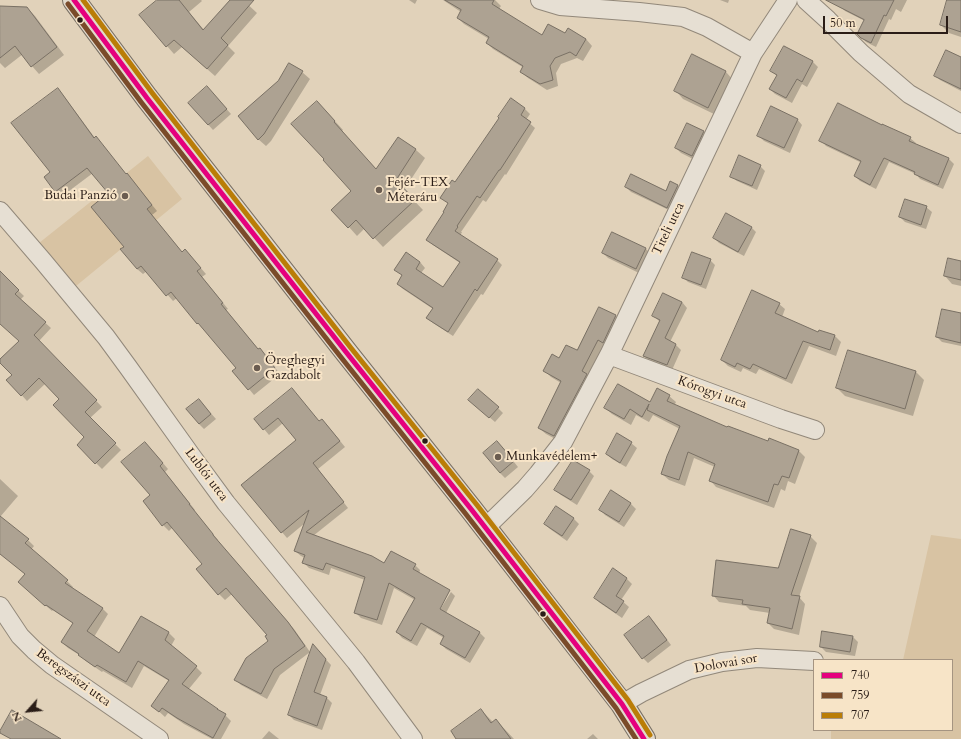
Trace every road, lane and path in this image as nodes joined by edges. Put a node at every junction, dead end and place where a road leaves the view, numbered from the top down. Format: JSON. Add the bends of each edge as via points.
{"nodes":[{"id":1,"x":74,"y":0,"type":"edge"},
{"id":2,"x":540,"y":0,"type":"edge"},
{"id":3,"x":788,"y":0,"type":"edge"},
{"id":4,"x":806,"y":0,"type":"edge"},
{"id":5,"x":753,"y":54,"type":"junction"},
{"id":6,"x":961,"y":124,"type":"edge"},
{"id":7,"x":0,"y":211,"type":"edge"},
{"id":8,"x":609,"y":355,"type":"junction"},
{"id":9,"x":815,"y":430,"type":"dead end"},
{"id":10,"x":485,"y":528,"type":"junction"},
{"id":11,"x":0,"y":606,"type":"edge"},
{"id":12,"x":813,"y":661,"type":"edge"},
{"id":13,"x":622,"y":704,"type":"junction"},
{"id":14,"x":159,"y":739,"type":"edge"},
{"id":15,"x":413,"y":739,"type":"edge"},
{"id":16,"x":644,"y":739,"type":"edge"}],
"edges":[{"from":1,"to":10,"type":"main road","via":[[152,104]]},
{"from":2,"to":5,"type":"street","via":[[560,6],[683,17],[707,27]]},
{"from":3,"to":5,"type":"street","name":"Titeli utca"},
{"from":4,"to":6,"type":"street","via":[[860,53],[909,94]]},
{"from":5,"to":8,"type":"street","name":"Titeli utca"},
{"from":7,"to":15,"type":"street","name":"Lublói utca","via":[[106,337],[226,503],[356,662]]},
{"from":8,"to":9,"type":"street","name":"Kórogyi utca"},
{"from":8,"to":10,"type":"street","name":"Titeli utca","via":[[563,442],[530,484]]},
{"from":10,"to":13,"type":"main road"},
{"from":11,"to":14,"type":"street","name":"Beregszászi utca","via":[[20,636],[34,650]]},
{"from":12,"to":13,"type":"street","name":"Dolovai sor","via":[[757,658],[722,662],[689,670]]},
{"from":13,"to":16,"type":"main road"}]}
